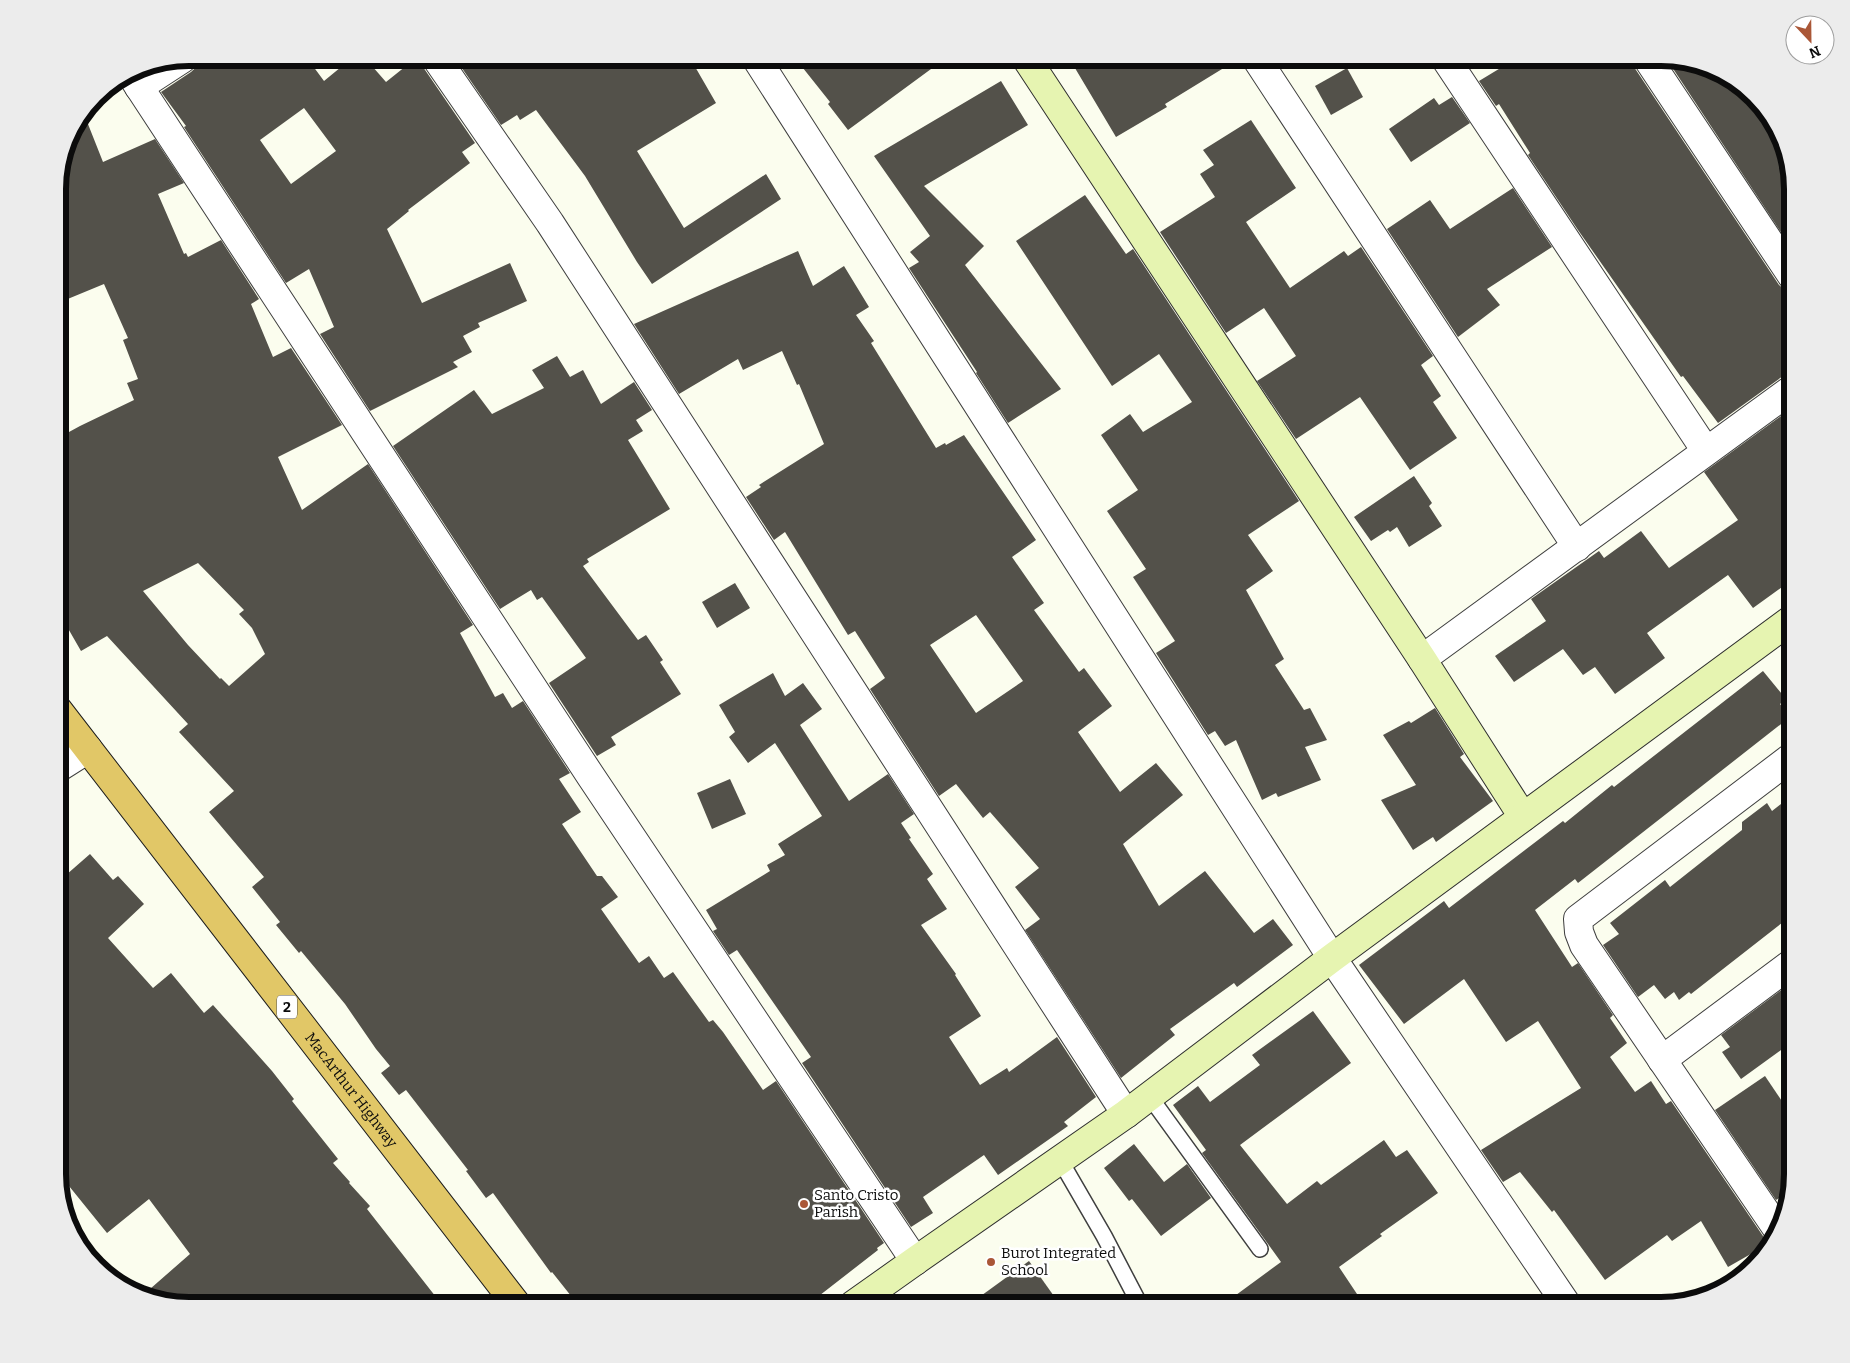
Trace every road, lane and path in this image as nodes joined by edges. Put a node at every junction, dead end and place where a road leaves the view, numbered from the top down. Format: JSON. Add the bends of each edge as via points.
{"nodes":[{"id":1,"x":442,"y":66,"type":"edge"},
{"id":2,"x":761,"y":66,"type":"edge"},
{"id":3,"x":1031,"y":66,"type":"edge"},
{"id":4,"x":1261,"y":66,"type":"edge"},
{"id":5,"x":1450,"y":66,"type":"edge"},
{"id":6,"x":1652,"y":66,"type":"edge"},
{"id":7,"x":152,"y":73,"type":"edge"},
{"id":8,"x":135,"y":80,"type":"edge"},
{"id":9,"x":1784,"y":264,"type":"edge"},
{"id":10,"x":1784,"y":395,"type":"edge"},
{"id":11,"x":1706,"y":451,"type":"junction"},
{"id":12,"x":1577,"y":547,"type":"junction"},
{"id":13,"x":1784,"y":624,"type":"edge"},
{"id":14,"x":1422,"y":659,"type":"junction"},
{"id":15,"x":67,"y":722,"type":"edge"},
{"id":16,"x":88,"y":749,"type":"junction"},
{"id":17,"x":67,"y":762,"type":"edge"},
{"id":18,"x":1784,"y":763,"type":"edge"},
{"id":19,"x":1523,"y":817,"type":"junction"},
{"id":20,"x":1332,"y":958,"type":"junction"},
{"id":21,"x":1784,"y":969,"type":"edge"},
{"id":22,"x":1662,"y":1060,"type":"junction"},
{"id":23,"x":1150,"y":1097,"type":"junction"},
{"id":24,"x":1126,"y":1114,"type":"junction"},
{"id":25,"x":1060,"y":1160,"type":"junction"},
{"id":26,"x":1773,"y":1223,"type":"edge"},
{"id":27,"x":1260,"y":1249,"type":"dead end"},
{"id":28,"x":915,"y":1261,"type":"junction"},
{"id":29,"x":509,"y":1297,"type":"edge"},
{"id":30,"x":865,"y":1297,"type":"edge"},
{"id":31,"x":1135,"y":1297,"type":"edge"},
{"id":32,"x":1561,"y":1297,"type":"edge"}],
"edges":[{"from":1,"to":24,"type":"street","via":[[550,222]]},
{"from":2,"to":20,"type":"street"},
{"from":3,"to":14,"type":"street"},
{"from":4,"to":12,"type":"street"},
{"from":5,"to":11,"type":"street"},
{"from":6,"to":9,"type":"street"},
{"from":7,"to":8,"type":"street"},
{"from":8,"to":28,"type":"street","via":[[590,775]]},
{"from":10,"to":11,"type":"street"},
{"from":11,"to":12,"type":"street"},
{"from":12,"to":14,"type":"street"},
{"from":13,"to":19,"type":"street"},
{"from":14,"to":19,"type":"street"},
{"from":15,"to":16,"type":"highway","name":"MacArthur Highway","number":"2"},
{"from":16,"to":17,"type":"street"},
{"from":16,"to":29,"type":"highway","name":"MacArthur Highway","number":"2"},
{"from":18,"to":22,"type":"street","via":[[1578,919],[1584,945]]},
{"from":19,"to":20,"type":"street"},
{"from":20,"to":23,"type":"street"},
{"from":20,"to":32,"type":"street"},
{"from":21,"to":22,"type":"street"},
{"from":22,"to":26,"type":"street"},
{"from":23,"to":24,"type":"street"},
{"from":23,"to":27,"type":"lane"},
{"from":24,"to":25,"type":"street"},
{"from":25,"to":28,"type":"street"},
{"from":25,"to":31,"type":"lane"},
{"from":28,"to":30,"type":"street"}]}
